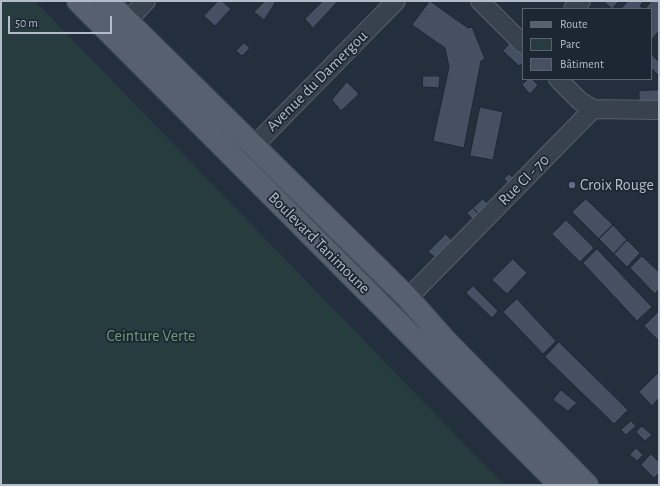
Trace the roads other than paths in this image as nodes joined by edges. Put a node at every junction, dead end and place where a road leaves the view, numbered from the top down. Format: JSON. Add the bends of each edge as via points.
{"nodes":[{"id":1,"x":78,"y":1,"type":"edge"},
{"id":2,"x":107,"y":1,"type":"edge"},
{"id":3,"x":146,"y":1,"type":"edge"},
{"id":4,"x":396,"y":1,"type":"edge"},
{"id":5,"x":480,"y":1,"type":"edge"},
{"id":6,"x":127,"y":21,"type":"junction"},
{"id":7,"x":522,"y":43,"type":"edge"},
{"id":8,"x":559,"y":80,"type":"edge"},
{"id":9,"x":593,"y":109,"type":"junction"},
{"id":10,"x":659,"y":110,"type":"edge"},
{"id":11,"x":253,"y":145,"type":"junction"},
{"id":12,"x":238,"y":162,"type":"junction"},
{"id":13,"x":408,"y":298,"type":"junction"},
{"id":14,"x":560,"y":485,"type":"edge"},
{"id":15,"x":587,"y":485,"type":"edge"}],
"edges":[{"from":1,"to":12,"type":"main road","name":"Boulevard Tanimoune"},
{"from":2,"to":6,"type":"main road","name":"Boulevard Tanimoune"},
{"from":3,"to":6,"type":"street"},
{"from":4,"to":11,"type":"street","name":"Avenue du Damergou"},
{"from":5,"to":7,"type":"street"},
{"from":6,"to":11,"type":"main road","name":"Boulevard Tanimoune"},
{"from":8,"to":9,"type":"street","via":[[580,101]]},
{"from":9,"to":10,"type":"street"},
{"from":9,"to":13,"type":"street","name":"Rue CI - 70"},
{"from":11,"to":12,"type":"street","name":"Avenue du Damergou"},
{"from":11,"to":13,"type":"main road","name":"Boulevard Tanimoune"},
{"from":12,"to":14,"type":"main road","name":"Boulevard Tanimoune"},
{"from":13,"to":15,"type":"main road","name":"Boulevard Tanimoune","via":[[445,340]]}]}
